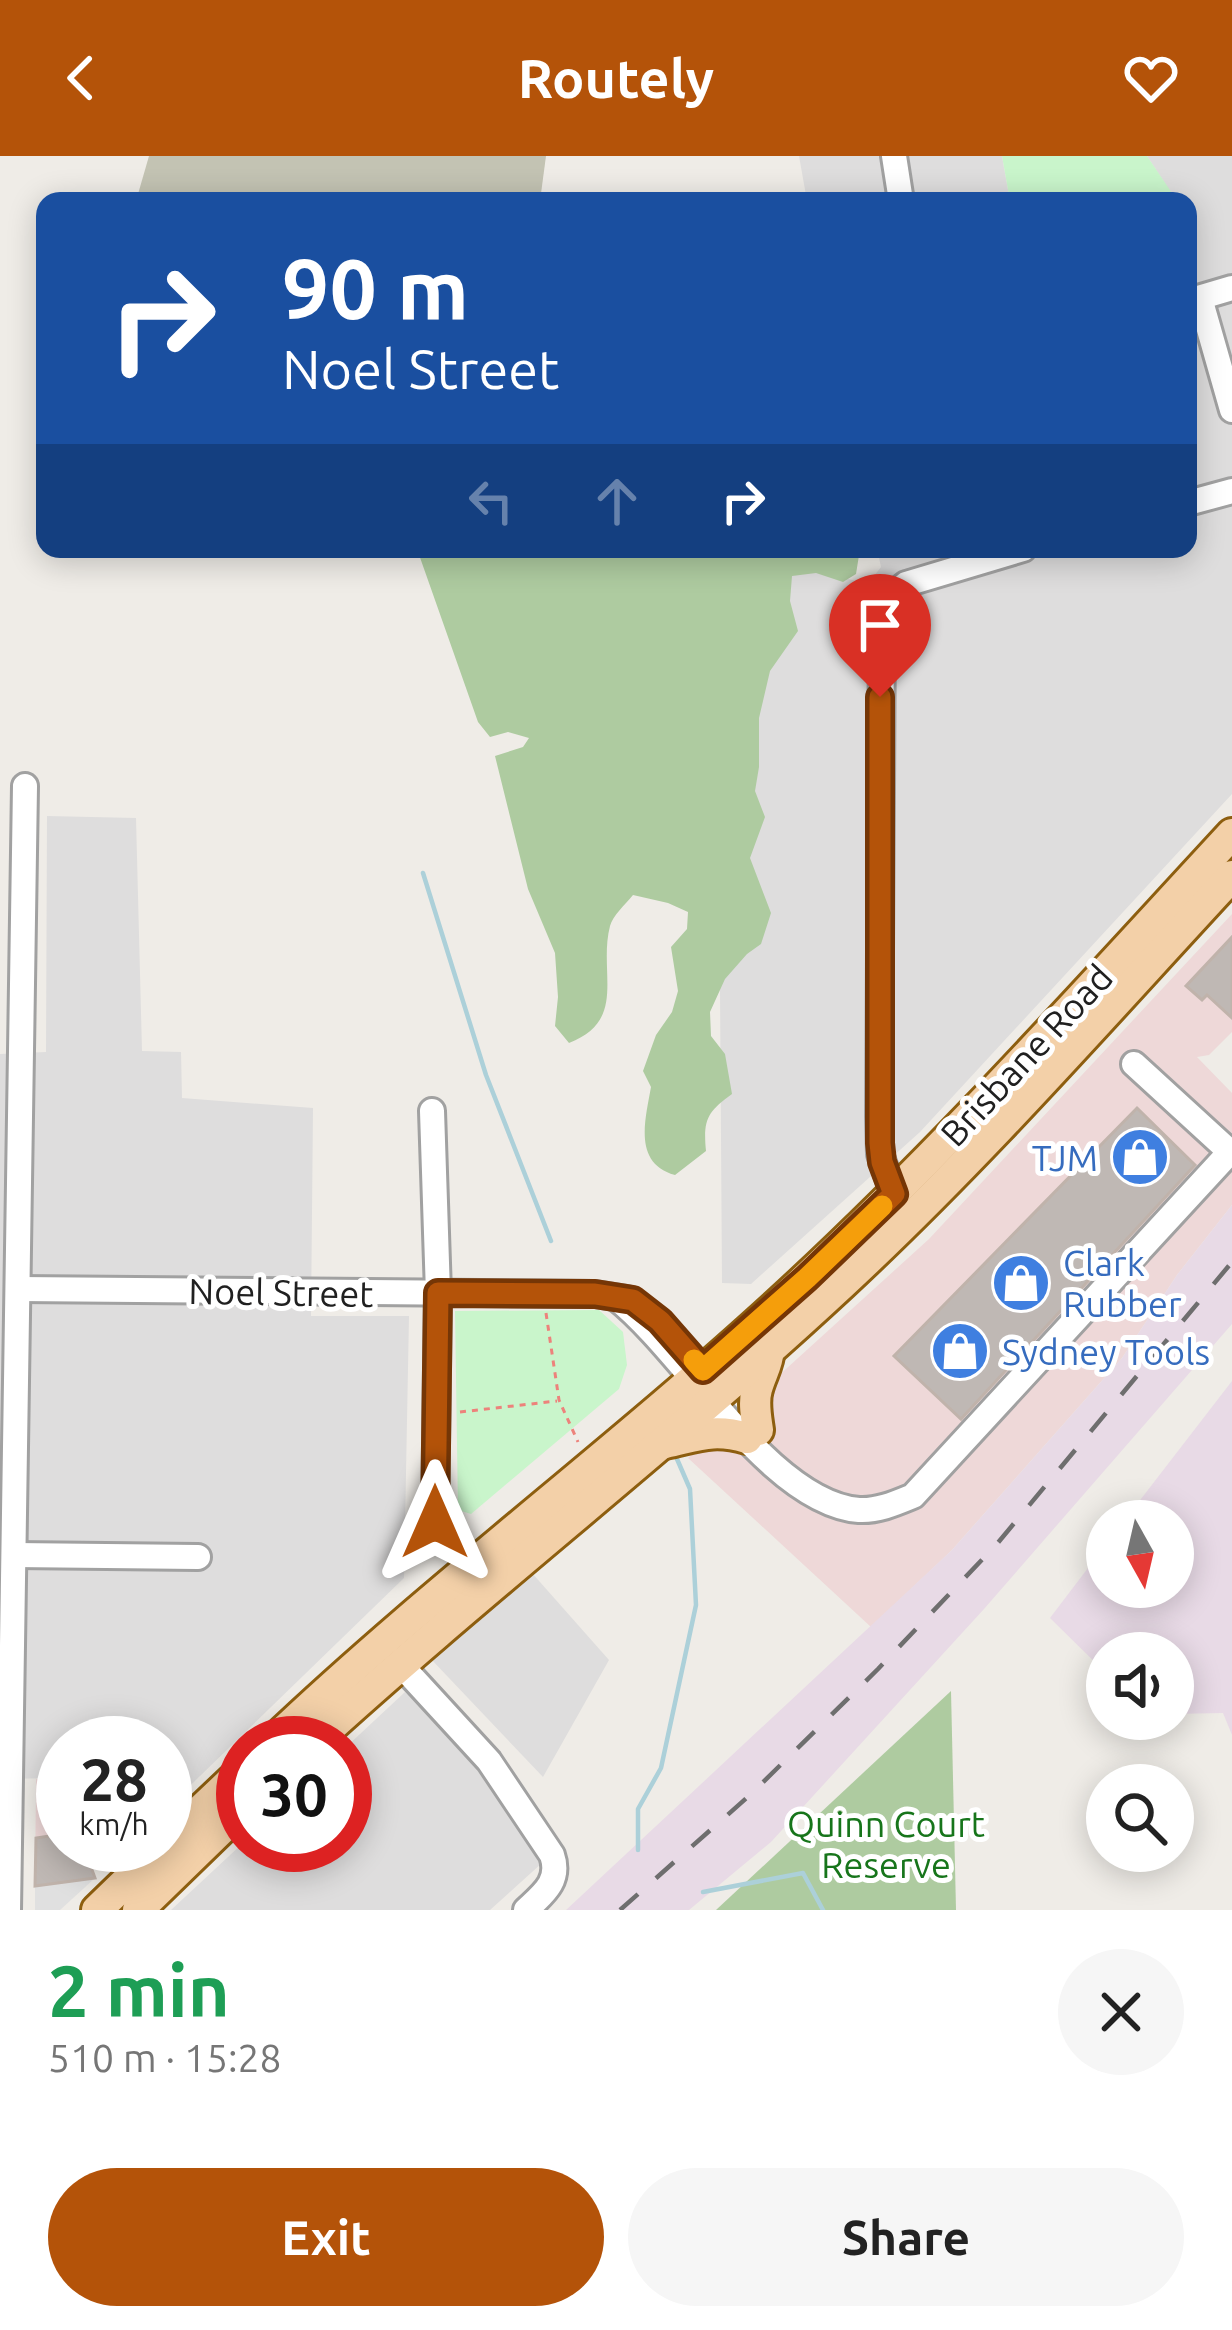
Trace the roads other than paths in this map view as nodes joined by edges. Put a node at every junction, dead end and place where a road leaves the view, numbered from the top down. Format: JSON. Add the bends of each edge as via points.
{"nodes":[{"id":1,"x":894,"y":156,"type":"edge"},
{"id":2,"x":900,"y":192,"type":"edge"},
{"id":3,"x":1232,"y":288,"type":"edge"},
{"id":4,"x":1197,"y":298,"type":"edge"},
{"id":5,"x":1197,"y":308,"type":"edge"},
{"id":6,"x":1232,"y":410,"type":"edge"},
{"id":7,"x":1232,"y":491,"type":"edge"},
{"id":8,"x":1197,"y":501,"type":"edge"},
{"id":9,"x":991,"y":558,"type":"edge"},
{"id":10,"x":25,"y":786,"type":"dead end"},
{"id":11,"x":1232,"y":834,"type":"edge"},
{"id":12,"x":1232,"y":876,"type":"edge"},
{"id":13,"x":9,"y":1036,"type":"edge"},
{"id":14,"x":1134,"y":1064,"type":"dead end"},
{"id":15,"x":432,"y":1112,"type":"dead end"},
{"id":16,"x":894,"y":1194,"type":"junction"},
{"id":17,"x":18,"y":1288,"type":"junction"},
{"id":18,"x":438,"y":1293,"type":"junction"},
{"id":19,"x":770,"y":1349,"type":"junction"},
{"id":20,"x":707,"y":1385,"type":"junction"},
{"id":21,"x":753,"y":1434,"type":"junction"},
{"id":22,"x":659,"y":1444,"type":"junction"},
{"id":23,"x":435,"y":1522,"type":"dead end"},
{"id":24,"x":14,"y":1555,"type":"junction"},
{"id":25,"x":198,"y":1557,"type":"dead end"},
{"id":26,"x":400,"y":1664,"type":"junction"},
{"id":27,"x":300,"y":1716,"type":"edge"},
{"id":28,"x":343,"y":1716,"type":"edge"},
{"id":29,"x":216,"y":1795,"type":"edge"},
{"id":30,"x":192,"y":1819,"type":"edge"},
{"id":31,"x":216,"y":1834,"type":"edge"},
{"id":32,"x":137,"y":1872,"type":"edge"},
{"id":33,"x":8,"y":1910,"type":"edge"},
{"id":34,"x":97,"y":1910,"type":"edge"},
{"id":35,"x":138,"y":1910,"type":"edge"},
{"id":36,"x":526,"y":1910,"type":"edge"}],
"edges":[{"from":1,"to":2,"type":"street"},
{"from":3,"to":4,"type":"street"},
{"from":5,"to":6,"type":"street"},
{"from":7,"to":8,"type":"street"},
{"from":9,"to":16,"type":"street","via":[[896,592],[882,624],[879,1116],[880,1154]]},
{"from":10,"to":13,"type":"street"},
{"from":11,"to":16,"type":"main road","name":"Brisbane Road"},
{"from":12,"to":19,"type":"main road","name":"Brisbane Road","via":[[929,1199]]},
{"from":13,"to":17,"type":"street"},
{"from":14,"to":21,"type":"street","name":"Noel Street","via":[[1230,1152],[913,1496],[860,1510],[836,1504],[790,1481]]},
{"from":15,"to":18,"type":"street"},
{"from":16,"to":20,"type":"main road","name":"Brisbane Road"},
{"from":17,"to":18,"type":"street","name":"Noel Street"},
{"from":17,"to":24,"type":"street"},
{"from":18,"to":20,"type":"street","name":"Noel Street","via":[[616,1298]]},
{"from":18,"to":23,"type":"street"},
{"from":19,"to":20,"type":"main road","name":"Brisbane Road"},
{"from":19,"to":21,"type":"main road"},
{"from":20,"to":21,"type":"street","name":"Noel Street"},
{"from":20,"to":22,"type":"main road","name":"Brisbane Road"},
{"from":20,"to":27,"type":"main road","name":"Brisbane Road","via":[[386,1637]]},
{"from":21,"to":22,"type":"main road","via":[[700,1433]]},
{"from":22,"to":26,"type":"main road","name":"Brisbane Road"},
{"from":24,"to":25,"type":"street"},
{"from":24,"to":33,"type":"street"},
{"from":26,"to":28,"type":"main road","name":"Brisbane Road"},
{"from":26,"to":36,"type":"street","via":[[488,1761],[552,1856],[553,1881]]},
{"from":29,"to":30,"type":"main road"},
{"from":31,"to":35,"type":"main road"},
{"from":32,"to":34,"type":"main road"}]}
